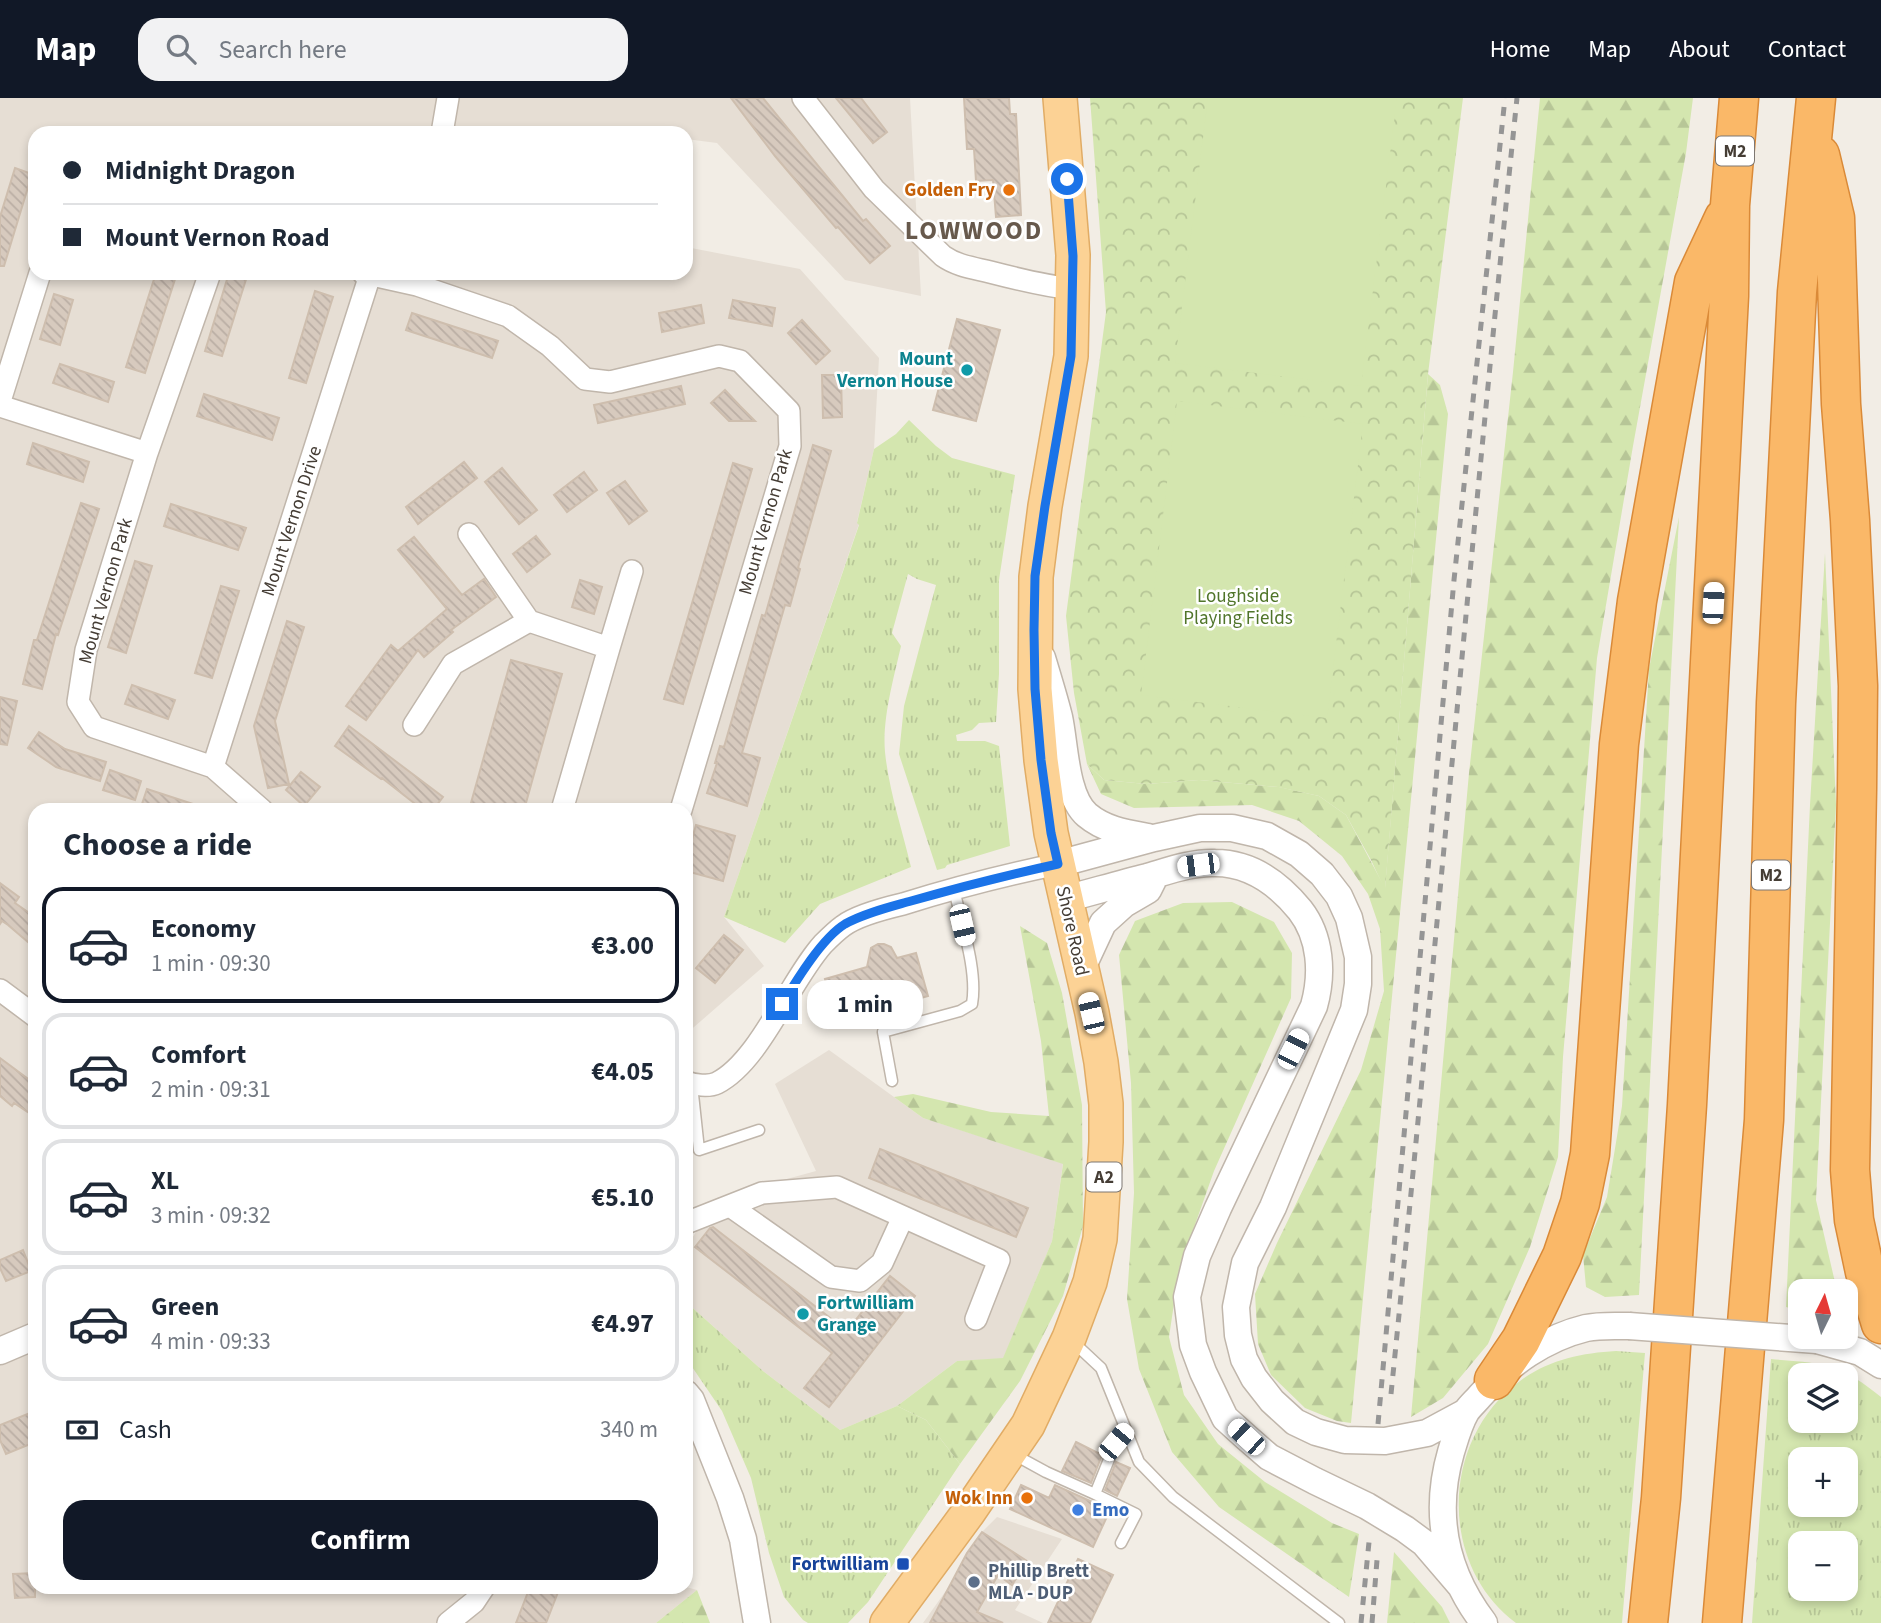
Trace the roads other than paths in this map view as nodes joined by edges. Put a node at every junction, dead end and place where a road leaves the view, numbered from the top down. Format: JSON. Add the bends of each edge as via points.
{"nodes":[{"id":1,"x":447,"y":98,"type":"edge"},
{"id":2,"x":803,"y":98,"type":"edge"},
{"id":3,"x":1060,"y":98,"type":"edge"},
{"id":4,"x":1739,"y":98,"type":"edge"},
{"id":5,"x":1815,"y":112,"type":"edge"},
{"id":6,"x":443,"y":126,"type":"edge"},
{"id":7,"x":1730,"y":205,"type":"junction"},
{"id":8,"x":38,"y":280,"type":"edge"},
{"id":9,"x":208,"y":280,"type":"edge"},
{"id":10,"x":365,"y":280,"type":"edge"},
{"id":11,"x":420,"y":280,"type":"edge"},
{"id":12,"x":1073,"y":289,"type":"junction"},
{"id":13,"x":0,"y":403,"type":"edge"},
{"id":14,"x":147,"y":453,"type":"junction"},
{"id":15,"x":469,"y":534,"type":"dead end"},
{"id":16,"x":632,"y":571,"type":"dead end"},
{"id":17,"x":529,"y":621,"type":"junction"},
{"id":18,"x":1034,"y":630,"type":"junction"},
{"id":19,"x":609,"y":648,"type":"junction"},
{"id":20,"x":414,"y":725,"type":"dead end"},
{"id":21,"x":213,"y":767,"type":"junction"},
{"id":22,"x":254,"y":803,"type":"edge"},
{"id":23,"x":564,"y":803,"type":"edge"},
{"id":24,"x":683,"y":803,"type":"edge"},
{"id":25,"x":1154,"y":838,"type":"junction"},
{"id":26,"x":1058,"y":864,"type":"junction"},
{"id":27,"x":1156,"y":874,"type":"junction"},
{"id":28,"x":954,"y":889,"type":"junction"},
{"id":29,"x":1065,"y":900,"type":"junction"},
{"id":30,"x":1082,"y":970,"type":"junction"},
{"id":31,"x":0,"y":990,"type":"edge"},
{"id":32,"x":28,"y":1011,"type":"edge"},
{"id":33,"x":892,"y":1081,"type":"dead end"},
{"id":34,"x":693,"y":1083,"type":"edge"},
{"id":35,"x":693,"y":1110,"type":"edge"},
{"id":36,"x":759,"y":1130,"type":"dead end"},
{"id":37,"x":730,"y":1206,"type":"junction"},
{"id":38,"x":903,"y":1217,"type":"junction"},
{"id":39,"x":693,"y":1220,"type":"edge"},
{"id":40,"x":976,"y":1319,"type":"dead end"},
{"id":41,"x":1881,"y":1324,"type":"edge"},
{"id":42,"x":1069,"y":1338,"type":"junction"},
{"id":43,"x":28,"y":1339,"type":"edge"},
{"id":44,"x":0,"y":1351,"type":"edge"},
{"id":45,"x":1881,"y":1365,"type":"edge"},
{"id":46,"x":1494,"y":1380,"type":"junction"},
{"id":47,"x":693,"y":1404,"type":"edge"},
{"id":48,"x":1466,"y":1412,"type":"junction"},
{"id":49,"x":1126,"y":1430,"type":"junction"},
{"id":50,"x":1010,"y":1452,"type":"junction"},
{"id":51,"x":1095,"y":1493,"type":"junction"},
{"id":52,"x":1121,"y":1543,"type":"dead end"},
{"id":53,"x":1460,"y":1585,"type":"junction"},
{"id":54,"x":479,"y":1594,"type":"edge"},
{"id":55,"x":448,"y":1623,"type":"edge"},
{"id":56,"x":757,"y":1623,"type":"edge"},
{"id":57,"x":887,"y":1623,"type":"edge"},
{"id":58,"x":1339,"y":1623,"type":"edge"},
{"id":59,"x":1484,"y":1623,"type":"edge"},
{"id":60,"x":1648,"y":1623,"type":"edge"},
{"id":61,"x":1722,"y":1623,"type":"edge"}],
"edges":[{"from":1,"to":6,"type":"street"},
{"from":2,"to":12,"type":"street","via":[[874,189],[950,261]]},
{"from":3,"to":12,"type":"main road","name":"Shore Road","number":"A2"},
{"from":4,"to":7,"type":"highway","number":"M2"},
{"from":5,"to":41,"type":"highway","via":[[1835,218],[1858,685],[1850,1170],[1857,1233]]},
{"from":5,"to":61,"type":"highway","number":"M2","via":[[1797,292],[1776,703],[1764,1120]]},
{"from":7,"to":46,"type":"highway","via":[[1694,282],[1637,601],[1619,744],[1591,1140],[1580,1203],[1562,1256],[1521,1340]]},
{"from":7,"to":60,"type":"highway","number":"M2","via":[[1688,1091],[1661,1498]]},
{"from":8,"to":13,"type":"street"},
{"from":9,"to":14,"type":"street","name":"Mount Vernon Park"},
{"from":10,"to":21,"type":"street","name":"Mount Vernon Drive"},
{"from":11,"to":24,"type":"street","name":"Mount Vernon Park","via":[[508,316],[585,379],[610,382],[719,356],[740,361],[789,411],[790,446]]},
{"from":12,"to":18,"type":"main road","name":"Shore Road","number":"A2","via":[[1071,356],[1035,576]]},
{"from":13,"to":14,"type":"street"},
{"from":14,"to":21,"type":"street","name":"Mount Vernon Park","via":[[86,650],[78,702],[94,727]]},
{"from":15,"to":17,"type":"street"},
{"from":16,"to":19,"type":"street"},
{"from":17,"to":19,"type":"street"},
{"from":17,"to":20,"type":"street","via":[[453,664]]},
{"from":18,"to":25,"type":"street","via":[[1059,718],[1073,792],[1084,813],[1102,826]]},
{"from":18,"to":26,"type":"main road","name":"Shore Road","number":"A2","via":[[1041,760]]},
{"from":19,"to":23,"type":"street"},
{"from":21,"to":22,"type":"street","name":"Mount Vernon Park"},
{"from":25,"to":26,"type":"street"},
{"from":25,"to":48,"type":"street","via":[[1200,828],[1232,828],[1267,836],[1322,874],[1339,896],[1355,940],[1358,984],[1354,1010],[1273,1207],[1245,1263],[1238,1292],[1238,1335],[1254,1378],[1294,1422],[1345,1440],[1385,1441],[1427,1433]]},
{"from":26,"to":28,"type":"street"},
{"from":26,"to":29,"type":"main road","name":"Shore Road","number":"A2"},
{"from":27,"to":29,"type":"street"},
{"from":27,"to":30,"type":"street","via":[[1148,890],[1103,923]]},
{"from":27,"to":53,"type":"street","via":[[1214,863],[1242,867],[1274,883],[1307,919],[1321,972],[1314,1006],[1197,1256],[1187,1297],[1193,1345],[1203,1372],[1225,1418],[1269,1457],[1405,1529],[1424,1543]]},
{"from":28,"to":33,"type":"lane","via":[[972,970],[972,1004],[883,1032]]},
{"from":28,"to":34,"type":"street","via":[[844,925],[796,981],[753,1051],[715,1085]]},
{"from":29,"to":30,"type":"main road","name":"Shore Road","number":"A2"},
{"from":30,"to":42,"type":"main road","name":"Shore Road","number":"A2","via":[[1107,1104],[1106,1142],[1100,1239]]},
{"from":31,"to":32,"type":"street"},
{"from":35,"to":36,"type":"lane","via":[[699,1150]]},
{"from":37,"to":38,"type":"street","via":[[762,1194],[837,1187]]},
{"from":37,"to":38,"type":"street","via":[[831,1277],[860,1281],[882,1263]]},
{"from":37,"to":39,"type":"street"},
{"from":38,"to":40,"type":"street","via":[[999,1260]]},
{"from":42,"to":49,"type":"lane","via":[[1101,1368]]},
{"from":42,"to":50,"type":"main road","name":"Shore Road","number":"A2","via":[[1028,1425]]},
{"from":43,"to":44,"type":"street"},
{"from":45,"to":46,"type":"street","bridge":true,"via":[[1860,1352],[1817,1340],[1589,1327],[1559,1337]]},
{"from":46,"to":48,"type":"street"},
{"from":47,"to":56,"type":"street","via":[[740,1529]]},
{"from":48,"to":53,"type":"street","via":[[1447,1468],[1442,1507],[1445,1538]]},
{"from":49,"to":51,"type":"lane","via":[[1116,1442]]},
{"from":49,"to":58,"type":"lane","via":[[1139,1462],[1173,1497]]},
{"from":50,"to":51,"type":"lane"},
{"from":50,"to":57,"type":"main road","name":"Shore Road","number":"A2"},
{"from":51,"to":52,"type":"lane","via":[[1136,1514]]},
{"from":53,"to":59,"type":"street"},
{"from":54,"to":55,"type":"street"}]}
